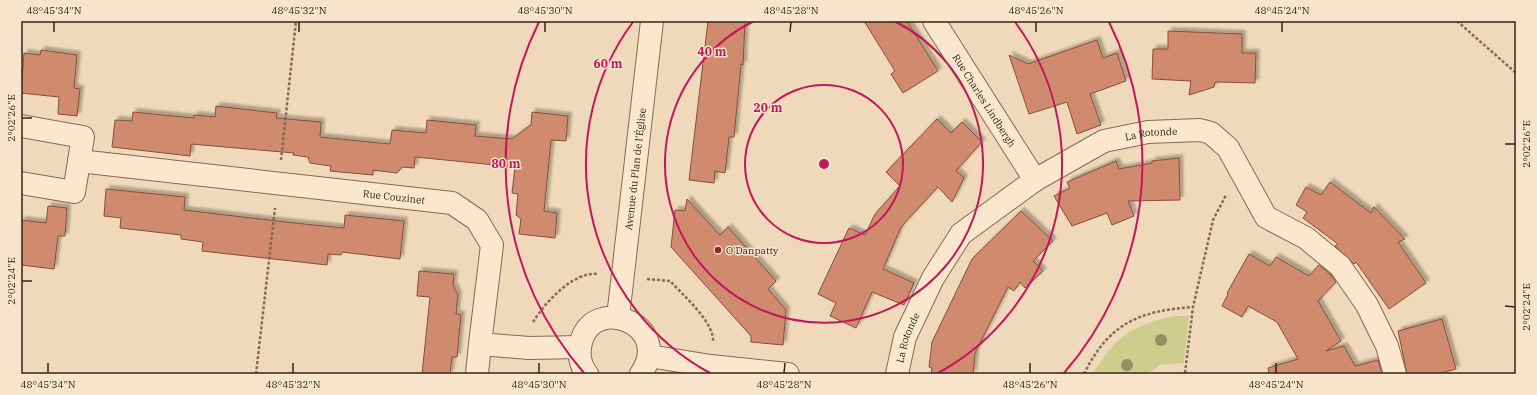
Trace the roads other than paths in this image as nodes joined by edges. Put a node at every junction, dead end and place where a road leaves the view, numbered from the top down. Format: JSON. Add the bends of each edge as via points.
{"nodes":[{"id":1,"x":652,"y":21,"type":"edge"},
{"id":2,"x":934,"y":21,"type":"edge"},
{"id":3,"x":21,"y":126,"type":"edge"},
{"id":4,"x":79,"y":161,"type":"junction"},
{"id":5,"x":1035,"y":180,"type":"junction"},
{"id":6,"x":21,"y":183,"type":"edge"},
{"id":7,"x":618,"y":317,"type":"junction"},
{"id":8,"x":480,"y":344,"type":"junction"},
{"id":9,"x":580,"y":347,"type":"junction"},
{"id":10,"x":645,"y":365,"type":"edge"},
{"id":11,"x":477,"y":374,"type":"edge"},
{"id":12,"x":587,"y":374,"type":"edge"},
{"id":13,"x":788,"y":374,"type":"edge"},
{"id":14,"x":898,"y":374,"type":"edge"},
{"id":15,"x":1395,"y":374,"type":"edge"}],
"edges":[{"from":1,"to":7,"type":"street","name":"Avenue du Plan de l'Église"},
{"from":2,"to":5,"type":"street","name":"Rue Charles Lindbergh"},
{"from":3,"to":4,"type":"street","via":[[83,137]]},
{"from":4,"to":6,"type":"street","via":[[74,192]]},
{"from":4,"to":8,"type":"street","name":"Rue Couzinet","via":[[452,203],[477,220],[492,245]]},
{"from":5,"to":14,"type":"street","name":"La Rotonde","via":[[961,234],[933,278],[905,337]]},
{"from":5,"to":15,"type":"street","name":"La Rotonde","via":[[1104,141],[1148,132],[1200,130],[1211,133],[1228,148],[1266,217],[1306,238],[1340,266],[1367,305],[1387,346]]},
{"from":7,"to":9,"type":"street","via":[[597,321],[582,337]]},
{"from":7,"to":10,"type":"street","via":[[638,326],[649,345]]},
{"from":8,"to":9,"type":"street","via":[[529,348]]},
{"from":8,"to":11,"type":"street","name":"Rue Couzinet"},
{"from":9,"to":12,"type":"street","via":[[580,358]]},
{"from":10,"to":13,"type":"street","via":[[711,366]]}]}
